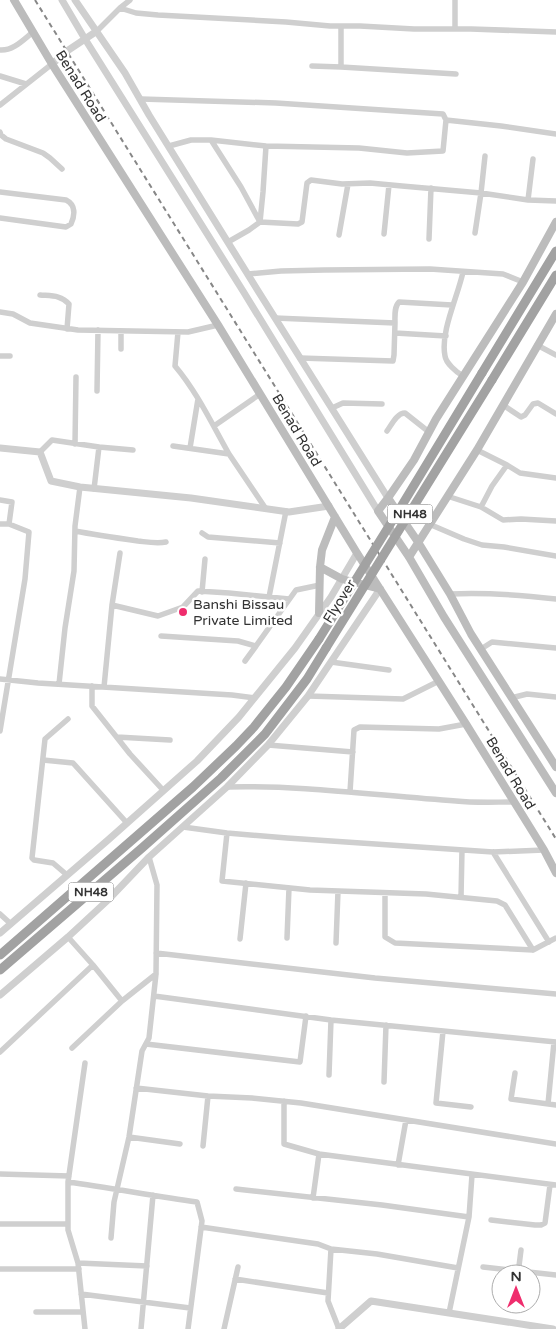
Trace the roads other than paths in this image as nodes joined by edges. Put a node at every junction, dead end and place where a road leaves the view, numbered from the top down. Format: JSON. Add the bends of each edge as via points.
{"nodes":[{"id":1,"x":14,"y":0,"type":"edge"},
{"id":2,"x":62,"y":0,"type":"edge"},
{"id":3,"x":75,"y":0,"type":"edge"},
{"id":4,"x":130,"y":0,"type":"edge"},
{"id":5,"x":455,"y":0,"type":"edge"},
{"id":6,"x":120,"y":8,"type":"junction"},
{"id":7,"x":341,"y":26,"type":"junction"},
{"id":8,"x":455,"y":29,"type":"junction"},
{"id":9,"x":97,"y":31,"type":"junction"},
{"id":10,"x":32,"y":32,"type":"junction"},
{"id":11,"x":556,"y":32,"type":"edge"},
{"id":12,"x":85,"y":39,"type":"junction"},
{"id":13,"x":0,"y":50,"type":"edge"},
{"id":14,"x":52,"y":64,"type":"junction"},
{"id":15,"x":312,"y":66,"type":"dead end"},
{"id":16,"x":342,"y":67,"type":"junction"},
{"id":17,"x":456,"y":74,"type":"dead end"},
{"id":18,"x":0,"y":76,"type":"edge"},
{"id":19,"x":26,"y":84,"type":"junction"},
{"id":20,"x":141,"y":99,"type":"junction"},
{"id":21,"x":0,"y":105,"type":"edge"},
{"id":22,"x":446,"y":120,"type":"junction"},
{"id":23,"x":0,"y":132,"type":"edge"},
{"id":24,"x":556,"y":134,"type":"edge"},
{"id":25,"x":211,"y":140,"type":"junction"},
{"id":26,"x":169,"y":146,"type":"junction"},
{"id":27,"x":266,"y":146,"type":"junction"},
{"id":28,"x":485,"y":156,"type":"dead end"},
{"id":29,"x":533,"y":159,"type":"dead end"},
{"id":30,"x":62,"y":169,"type":"dead end"},
{"id":31,"x":348,"y":184,"type":"junction"},
{"id":32,"x":389,"y":185,"type":"junction"},
{"id":33,"x":431,"y":188,"type":"junction"},
{"id":34,"x":0,"y":192,"type":"edge"},
{"id":35,"x":481,"y":193,"type":"junction"},
{"id":36,"x":528,"y":200,"type":"junction"},
{"id":37,"x":556,"y":201,"type":"edge"},
{"id":38,"x":0,"y":218,"type":"edge"},
{"id":39,"x":260,"y":222,"type":"junction"},
{"id":40,"x":556,"y":222,"type":"edge"},
{"id":41,"x":475,"y":233,"type":"dead end"},
{"id":42,"x":384,"y":234,"type":"dead end"},
{"id":43,"x":339,"y":235,"type":"dead end"},
{"id":44,"x":429,"y":239,"type":"dead end"},
{"id":45,"x":228,"y":242,"type":"junction"},
{"id":46,"x":556,"y":251,"type":"edge"},
{"id":47,"x":463,"y":272,"type":"junction"},
{"id":48,"x":248,"y":274,"type":"junction"},
{"id":49,"x":556,"y":275,"type":"edge"},
{"id":50,"x":523,"y":282,"type":"junction"},
{"id":51,"x":40,"y":295,"type":"dead end"},
{"id":52,"x":452,"y":305,"type":"junction"},
{"id":53,"x":0,"y":312,"type":"edge"},
{"id":54,"x":556,"y":314,"type":"edge"},
{"id":55,"x":275,"y":318,"type":"junction"},
{"id":56,"x":395,"y":323,"type":"junction"},
{"id":57,"x":218,"y":324,"type":"junction"},
{"id":58,"x":67,"y":329,"type":"junction"},
{"id":59,"x":98,"y":330,"type":"junction"},
{"id":60,"x":121,"y":331,"type":"junction"},
{"id":61,"x":178,"y":332,"type":"junction"},
{"id":62,"x":395,"y":333,"type":"junction"},
{"id":63,"x":446,"y":336,"type":"junction"},
{"id":64,"x":537,"y":345,"type":"junction"},
{"id":65,"x":121,"y":349,"type":"dead end"},
{"id":66,"x":0,"y":356,"type":"edge"},
{"id":67,"x":10,"y":356,"type":"dead end"},
{"id":68,"x":556,"y":356,"type":"edge"},
{"id":69,"x":300,"y":358,"type":"junction"},
{"id":70,"x":463,"y":376,"type":"junction"},
{"id":71,"x":76,"y":378,"type":"dead end"},
{"id":72,"x":98,"y":391,"type":"dead end"},
{"id":73,"x":260,"y":394,"type":"junction"},
{"id":74,"x":198,"y":399,"type":"junction"},
{"id":75,"x":382,"y":404,"type":"dead end"},
{"id":76,"x":502,"y":405,"type":"junction"},
{"id":77,"x":332,"y":408,"type":"junction"},
{"id":78,"x":556,"y":414,"type":"edge"},
{"id":79,"x":214,"y":426,"type":"junction"},
{"id":80,"x":386,"y":431,"type":"dead end"},
{"id":81,"x":429,"y":432,"type":"junction"},
{"id":82,"x":75,"y":444,"type":"junction"},
{"id":83,"x":173,"y":446,"type":"dead end"},
{"id":84,"x":99,"y":447,"type":"junction"},
{"id":85,"x":0,"y":448,"type":"edge"},
{"id":86,"x":190,"y":448,"type":"junction"},
{"id":87,"x":132,"y":450,"type":"dead end"},
{"id":88,"x":476,"y":450,"type":"junction"},
{"id":89,"x":40,"y":452,"type":"junction"},
{"id":90,"x":229,"y":454,"type":"junction"},
{"id":91,"x":507,"y":465,"type":"junction"},
{"id":92,"x":556,"y":478,"type":"edge"},
{"id":93,"x":80,"y":487,"type":"junction"},
{"id":94,"x":94,"y":488,"type":"junction"},
{"id":95,"x":447,"y":496,"type":"junction"},
{"id":96,"x":388,"y":498,"type":"junction"},
{"id":97,"x":0,"y":500,"type":"edge"},
{"id":98,"x":329,"y":506,"type":"junction"},
{"id":99,"x":481,"y":506,"type":"junction"},
{"id":100,"x":266,"y":509,"type":"junction"},
{"id":101,"x":286,"y":511,"type":"junction"},
{"id":102,"x":378,"y":511,"type":"junction"},
{"id":103,"x":335,"y":517,"type":"junction"},
{"id":104,"x":556,"y":521,"type":"edge"},
{"id":105,"x":0,"y":524,"type":"edge"},
{"id":106,"x":9,"y":524,"type":"junction"},
{"id":107,"x":429,"y":524,"type":"junction"},
{"id":108,"x":75,"y":531,"type":"junction"},
{"id":109,"x":202,"y":534,"type":"dead end"},
{"id":110,"x":166,"y":542,"type":"dead end"},
{"id":111,"x":418,"y":542,"type":"junction"},
{"id":112,"x":280,"y":543,"type":"junction"},
{"id":113,"x":120,"y":553,"type":"dead end"},
{"id":114,"x":357,"y":553,"type":"junction"},
{"id":115,"x":556,"y":556,"type":"edge"},
{"id":116,"x":409,"y":557,"type":"junction"},
{"id":117,"x":205,"y":559,"type":"dead end"},
{"id":118,"x":320,"y":567,"type":"junction"},
{"id":119,"x":342,"y":579,"type":"junction"},
{"id":120,"x":320,"y":584,"type":"junction"},
{"id":121,"x":380,"y":589,"type":"junction"},
{"id":122,"x":202,"y":592,"type":"junction"},
{"id":123,"x":450,"y":594,"type":"junction"},
{"id":124,"x":269,"y":597,"type":"junction"},
{"id":125,"x":290,"y":599,"type":"junction"},
{"id":126,"x":556,"y":599,"type":"edge"},
{"id":127,"x":112,"y":605,"type":"junction"},
{"id":128,"x":319,"y":613,"type":"junction"},
{"id":129,"x":161,"y":636,"type":"dead end"},
{"id":130,"x":256,"y":646,"type":"junction"},
{"id":131,"x":556,"y":648,"type":"edge"},
{"id":132,"x":481,"y":649,"type":"junction"},
{"id":133,"x":245,"y":661,"type":"dead end"},
{"id":134,"x":331,"y":662,"type":"junction"},
{"id":135,"x":389,"y":670,"type":"dead end"},
{"id":136,"x":0,"y":679,"type":"edge"},
{"id":137,"x":9,"y":680,"type":"junction"},
{"id":138,"x":439,"y":681,"type":"junction"},
{"id":139,"x":59,"y":684,"type":"junction"},
{"id":140,"x":92,"y":686,"type":"junction"},
{"id":141,"x":104,"y":687,"type":"junction"},
{"id":142,"x":308,"y":696,"type":"junction"},
{"id":143,"x":556,"y":697,"type":"edge"},
{"id":144,"x":255,"y":698,"type":"junction"},
{"id":145,"x":512,"y":698,"type":"junction"},
{"id":146,"x":68,"y":719,"type":"dead end"},
{"id":147,"x":466,"y":724,"type":"junction"},
{"id":148,"x":0,"y":731,"type":"edge"},
{"id":149,"x":117,"y":736,"type":"junction"},
{"id":150,"x":170,"y":740,"type":"dead end"},
{"id":151,"x":268,"y":745,"type":"junction"},
{"id":152,"x":353,"y":752,"type":"junction"},
{"id":153,"x":43,"y":760,"type":"junction"},
{"id":154,"x":556,"y":767,"type":"edge"},
{"id":155,"x":227,"y":787,"type":"junction"},
{"id":156,"x":163,"y":790,"type":"junction"},
{"id":157,"x":350,"y":792,"type":"junction"},
{"id":158,"x":556,"y":793,"type":"edge"},
{"id":159,"x":513,"y":802,"type":"junction"},
{"id":160,"x":127,"y":823,"type":"junction"},
{"id":161,"x":183,"y":827,"type":"junction"},
{"id":162,"x":227,"y":833,"type":"junction"},
{"id":163,"x":462,"y":850,"type":"junction"},
{"id":164,"x":544,"y":850,"type":"junction"},
{"id":165,"x":493,"y":852,"type":"junction"},
{"id":166,"x":149,"y":857,"type":"junction"},
{"id":167,"x":556,"y":873,"type":"edge"},
{"id":168,"x":67,"y":875,"type":"junction"},
{"id":169,"x":246,"y":883,"type":"junction"},
{"id":170,"x":289,"y":888,"type":"junction"},
{"id":171,"x":338,"y":892,"type":"junction"},
{"id":172,"x":385,"y":893,"type":"junction"},
{"id":173,"x":461,"y":898,"type":"junction"},
{"id":174,"x":0,"y":914,"type":"edge"},
{"id":175,"x":11,"y":924,"type":"junction"},
{"id":176,"x":0,"y":933,"type":"edge"},
{"id":177,"x":68,"y":937,"type":"junction"},
{"id":178,"x":287,"y":938,"type":"dead end"},
{"id":179,"x":556,"y":938,"type":"edge"},
{"id":180,"x":240,"y":939,"type":"dead end"},
{"id":181,"x":550,"y":942,"type":"junction"},
{"id":182,"x":336,"y":943,"type":"dead end"},
{"id":183,"x":532,"y":950,"type":"junction"},
{"id":184,"x":156,"y":953,"type":"junction"},
{"id":185,"x":0,"y":955,"type":"edge"},
{"id":186,"x":93,"y":965,"type":"junction"},
{"id":187,"x":0,"y":970,"type":"edge"},
{"id":188,"x":156,"y":974,"type":"junction"},
{"id":189,"x":556,"y":994,"type":"edge"},
{"id":190,"x":0,"y":995,"type":"edge"},
{"id":191,"x":154,"y":996,"type":"junction"},
{"id":192,"x":122,"y":1001,"type":"junction"},
{"id":193,"x":306,"y":1016,"type":"junction"},
{"id":194,"x":331,"y":1020,"type":"junction"},
{"id":195,"x":386,"y":1026,"type":"junction"},
{"id":196,"x":443,"y":1031,"type":"junction"},
{"id":197,"x":555,"y":1042,"type":"edge"},
{"id":198,"x":146,"y":1044,"type":"junction"},
{"id":199,"x":72,"y":1048,"type":"dead end"},
{"id":200,"x":0,"y":1052,"type":"edge"},
{"id":201,"x":85,"y":1063,"type":"dead end"},
{"id":202,"x":515,"y":1073,"type":"dead end"},
{"id":203,"x":329,"y":1075,"type":"dead end"},
{"id":204,"x":384,"y":1082,"type":"dead end"},
{"id":205,"x":136,"y":1088,"type":"junction"},
{"id":206,"x":208,"y":1096,"type":"junction"},
{"id":207,"x":284,"y":1101,"type":"junction"},
{"id":208,"x":548,"y":1104,"type":"junction"},
{"id":209,"x":556,"y":1105,"type":"edge"},
{"id":210,"x":471,"y":1107,"type":"dead end"},
{"id":211,"x":406,"y":1120,"type":"junction"},
{"id":212,"x":129,"y":1137,"type":"junction"},
{"id":213,"x":180,"y":1144,"type":"dead end"},
{"id":214,"x":556,"y":1144,"type":"edge"},
{"id":215,"x":203,"y":1146,"type":"dead end"},
{"id":216,"x":319,"y":1154,"type":"junction"},
{"id":217,"x":398,"y":1165,"type":"junction"},
{"id":218,"x":0,"y":1174,"type":"edge"},
{"id":219,"x":472,"y":1175,"type":"junction"},
{"id":220,"x":68,"y":1179,"type":"junction"},
{"id":221,"x":553,"y":1185,"type":"edge"},
{"id":222,"x":118,"y":1188,"type":"junction"},
{"id":223,"x":236,"y":1188,"type":"dead end"},
{"id":224,"x":153,"y":1196,"type":"junction"},
{"id":225,"x":312,"y":1198,"type":"junction"},
{"id":226,"x":469,"y":1217,"type":"junction"},
{"id":227,"x":491,"y":1220,"type":"dead end"},
{"id":228,"x":0,"y":1224,"type":"edge"},
{"id":229,"x":68,"y":1224,"type":"junction"},
{"id":230,"x":201,"y":1227,"type":"junction"},
{"id":231,"x":111,"y":1238,"type":"dead end"},
{"id":232,"x":331,"y":1249,"type":"junction"},
{"id":233,"x":521,"y":1250,"type":"dead end"},
{"id":234,"x":519,"y":1264,"type":"edge"},
{"id":235,"x":78,"y":1266,"type":"junction"},
{"id":236,"x":147,"y":1266,"type":"junction"},
{"id":237,"x":238,"y":1267,"type":"dead end"},
{"id":238,"x":482,"y":1267,"type":"dead end"},
{"id":239,"x":458,"y":1268,"type":"junction"},
{"id":240,"x":491,"y":1268,"type":"edge"},
{"id":241,"x":0,"y":1269,"type":"edge"},
{"id":242,"x":541,"y":1274,"type":"edge"},
{"id":243,"x":556,"y":1275,"type":"edge"},
{"id":244,"x":236,"y":1279,"type":"junction"},
{"id":245,"x":328,"y":1293,"type":"junction"},
{"id":246,"x":81,"y":1294,"type":"junction"},
{"id":247,"x":144,"y":1302,"type":"junction"},
{"id":248,"x":190,"y":1308,"type":"junction"},
{"id":249,"x":36,"y":1312,"type":"dead end"},
{"id":250,"x":83,"y":1312,"type":"junction"},
{"id":251,"x":448,"y":1313,"type":"junction"},
{"id":252,"x":85,"y":1329,"type":"edge"},
{"id":253,"x":142,"y":1329,"type":"edge"},
{"id":254,"x":188,"y":1329,"type":"edge"},
{"id":255,"x":224,"y":1329,"type":"edge"},
{"id":256,"x":339,"y":1329,"type":"edge"},
{"id":257,"x":552,"y":1329,"type":"edge"}],
"edges":[{"from":1,"to":10,"type":"main road","name":"Benad Road"},
{"from":2,"to":12,"type":"street"},
{"from":3,"to":9,"type":"street"},
{"from":4,"to":6,"type":"street"},
{"from":5,"to":8,"type":"street"},
{"from":6,"to":7,"type":"street","via":[[158,15]]},
{"from":6,"to":9,"type":"street"},
{"from":7,"to":8,"type":"street"},
{"from":7,"to":16,"type":"street"},
{"from":8,"to":11,"type":"street"},
{"from":9,"to":12,"type":"street"},
{"from":9,"to":20,"type":"street"},
{"from":10,"to":13,"type":"street","via":[[17,45]]},
{"from":10,"to":14,"type":"main road","name":"Benad Road"},
{"from":12,"to":14,"type":"street"},
{"from":12,"to":102,"type":"street"},
{"from":14,"to":19,"type":"street"},
{"from":14,"to":57,"type":"main road","name":"Benad Road"},
{"from":15,"to":16,"type":"street"},
{"from":16,"to":17,"type":"street"},
{"from":18,"to":19,"type":"street"},
{"from":19,"to":21,"type":"street"},
{"from":20,"to":22,"type":"street","via":[[276,103],[443,114]]},
{"from":20,"to":26,"type":"street"},
{"from":22,"to":24,"type":"street"},
{"from":22,"to":27,"type":"street","via":[[443,151],[407,153],[359,148]]},
{"from":23,"to":30,"type":"street","via":[[6,139],[50,158]]},
{"from":25,"to":26,"type":"street","via":[[191,140]]},
{"from":25,"to":27,"type":"street"},
{"from":25,"to":39,"type":"street"},
{"from":26,"to":45,"type":"street"},
{"from":27,"to":39,"type":"street"},
{"from":28,"to":35,"type":"street"},
{"from":29,"to":36,"type":"street"},
{"from":31,"to":32,"type":"street"},
{"from":31,"to":39,"type":"street","via":[[311,180],[307,183],[302,222]]},
{"from":31,"to":43,"type":"street"},
{"from":32,"to":33,"type":"street"},
{"from":32,"to":42,"type":"street"},
{"from":33,"to":35,"type":"street"},
{"from":33,"to":44,"type":"street"},
{"from":34,"to":38,"type":"street","via":[[66,200],[74,208],[71,224],[66,227]]},
{"from":35,"to":36,"type":"street"},
{"from":35,"to":41,"type":"street"},
{"from":36,"to":37,"type":"street"},
{"from":39,"to":45,"type":"street"},
{"from":40,"to":50,"type":"main road"},
{"from":45,"to":48,"type":"street"},
{"from":46,"to":185,"type":"highway","name":"Flyover","number":"NH48","bridge":true,"via":[[304,663],[259,720],[214,768]]},
{"from":47,"to":48,"type":"street","via":[[408,269]]},
{"from":47,"to":50,"type":"street","via":[[503,274]]},
{"from":47,"to":52,"type":"street"},
{"from":48,"to":55,"type":"street"},
{"from":49,"to":187,"type":"highway","name":"Flyover","number":"NH48","bridge":true,"via":[[307,679],[265,734],[221,778]]},
{"from":50,"to":70,"type":"main road"},
{"from":51,"to":58,"type":"street","via":[[56,296],[69,304]]},
{"from":52,"to":56,"type":"street","via":[[399,302],[396,304]]},
{"from":52,"to":63,"type":"street"},
{"from":53,"to":58,"type":"street","via":[[13,314],[30,323]]},
{"from":54,"to":64,"type":"main road"},
{"from":55,"to":56,"type":"street"},
{"from":55,"to":69,"type":"street"},
{"from":56,"to":62,"type":"street"},
{"from":57,"to":61,"type":"street"},
{"from":57,"to":73,"type":"main road","name":"Benad Road"},
{"from":58,"to":59,"type":"street"},
{"from":59,"to":60,"type":"street"},
{"from":59,"to":72,"type":"street"},
{"from":60,"to":61,"type":"street"},
{"from":60,"to":65,"type":"street"},
{"from":61,"to":74,"type":"street","via":[[175,366]]},
{"from":62,"to":63,"type":"street"},
{"from":62,"to":69,"type":"street","via":[[392,360]]},
{"from":63,"to":70,"type":"street","via":[[445,358]]},
{"from":64,"to":68,"type":"street"},
{"from":64,"to":76,"type":"main road"},
{"from":66,"to":67,"type":"street"},
{"from":69,"to":77,"type":"street"},
{"from":70,"to":81,"type":"main road"},
{"from":71,"to":82,"type":"street"},
{"from":73,"to":79,"type":"street"},
{"from":73,"to":98,"type":"main road","name":"Benad Road"},
{"from":74,"to":79,"type":"street"},
{"from":74,"to":86,"type":"street"},
{"from":75,"to":77,"type":"street","via":[[343,403]]},
{"from":76,"to":78,"type":"street","via":[[521,416],[538,403]]},
{"from":76,"to":88,"type":"main road"},
{"from":77,"to":96,"type":"street"},
{"from":79,"to":90,"type":"street"},
{"from":80,"to":81,"type":"street","via":[[403,412]]},
{"from":81,"to":96,"type":"main road"},
{"from":82,"to":84,"type":"street"},
{"from":82,"to":89,"type":"street","via":[[52,440]]},
{"from":83,"to":86,"type":"street"},
{"from":84,"to":87,"type":"street"},
{"from":84,"to":94,"type":"street"},
{"from":85,"to":89,"type":"street"},
{"from":86,"to":90,"type":"street"},
{"from":88,"to":91,"type":"street"},
{"from":88,"to":95,"type":"main road"},
{"from":89,"to":93,"type":"street","via":[[51,481]]},
{"from":90,"to":100,"type":"street"},
{"from":91,"to":92,"type":"street","via":[[520,473]]},
{"from":91,"to":99,"type":"street"},
{"from":93,"to":94,"type":"street"},
{"from":93,"to":108,"type":"street"},
{"from":94,"to":100,"type":"street"},
{"from":95,"to":99,"type":"street"},
{"from":95,"to":107,"type":"main road"},
{"from":96,"to":102,"type":"main road"},
{"from":96,"to":111,"type":"main road"},
{"from":97,"to":106,"type":"street","via":[[12,502]]},
{"from":98,"to":101,"type":"street"},
{"from":98,"to":103,"type":"main road","name":"Benad Road"},
{"from":99,"to":104,"type":"street","via":[[503,520]]},
{"from":100,"to":101,"type":"street"},
{"from":101,"to":112,"type":"street"},
{"from":102,"to":116,"type":"main road"},
{"from":103,"to":114,"type":"main road","name":"Benad Road"},
{"from":103,"to":118,"type":"main road","via":[[322,550]]},
{"from":105,"to":106,"type":"street"},
{"from":106,"to":137,"type":"street","via":[[29,532]]},
{"from":107,"to":111,"type":"main road"},
{"from":107,"to":115,"type":"street","via":[[482,545]]},
{"from":108,"to":110,"type":"street"},
{"from":108,"to":139,"type":"street","via":[[74,571]]},
{"from":109,"to":112,"type":"street"},
{"from":111,"to":116,"type":"main road"},
{"from":111,"to":123,"type":"main road"},
{"from":112,"to":124,"type":"street"},
{"from":113,"to":127,"type":"street"},
{"from":114,"to":119,"type":"street"},
{"from":114,"to":121,"type":"main road","name":"Benad Road"},
{"from":116,"to":158,"type":"main road"},
{"from":117,"to":122,"type":"street"},
{"from":118,"to":119,"type":"main road"},
{"from":118,"to":120,"type":"main road"},
{"from":119,"to":121,"type":"main road"},
{"from":119,"to":128,"type":"street"},
{"from":120,"to":125,"type":"street","via":[[296,590]]},
{"from":120,"to":128,"type":"main road"},
{"from":121,"to":134,"type":"street"},
{"from":121,"to":138,"type":"main road","name":"Benad Road"},
{"from":122,"to":124,"type":"street"},
{"from":122,"to":127,"type":"street","via":[[198,591],[183,607],[158,616]]},
{"from":123,"to":126,"type":"street"},
{"from":123,"to":132,"type":"main road"},
{"from":124,"to":125,"type":"street"},
{"from":125,"to":130,"type":"street"},
{"from":127,"to":141,"type":"street"},
{"from":128,"to":144,"type":"street"},
{"from":129,"to":130,"type":"street","via":[[238,641]]},
{"from":130,"to":133,"type":"street"},
{"from":131,"to":132,"type":"street","via":[[492,642]]},
{"from":132,"to":145,"type":"main road"},
{"from":134,"to":135,"type":"street"},
{"from":134,"to":142,"type":"street"},
{"from":136,"to":137,"type":"street"},
{"from":137,"to":139,"type":"street"},
{"from":137,"to":148,"type":"street"},
{"from":138,"to":142,"type":"street","via":[[404,699]]},
{"from":138,"to":147,"type":"main road","name":"Benad Road"},
{"from":139,"to":140,"type":"street"},
{"from":140,"to":141,"type":"street"},
{"from":140,"to":149,"type":"street","via":[[92,706]]},
{"from":141,"to":144,"type":"street"},
{"from":142,"to":151,"type":"street"},
{"from":143,"to":145,"type":"street","via":[[527,694]]},
{"from":144,"to":156,"type":"street","via":[[197,761]]},
{"from":145,"to":154,"type":"main road"},
{"from":146,"to":153,"type":"street","via":[[45,739]]},
{"from":147,"to":152,"type":"street","via":[[438,729],[360,727],[354,730]]},
{"from":147,"to":159,"type":"main road","name":"Benad Road"},
{"from":149,"to":150,"type":"street"},
{"from":149,"to":156,"type":"street"},
{"from":151,"to":152,"type":"street"},
{"from":151,"to":155,"type":"street"},
{"from":152,"to":157,"type":"street"},
{"from":153,"to":160,"type":"street","via":[[73,762]]},
{"from":153,"to":168,"type":"street","via":[[32,858],[54,863]]},
{"from":155,"to":157,"type":"street"},
{"from":155,"to":161,"type":"street"},
{"from":156,"to":160,"type":"street"},
{"from":157,"to":159,"type":"street","via":[[458,802]]},
{"from":159,"to":164,"type":"main road","name":"Benad Road"},
{"from":160,"to":168,"type":"street"},
{"from":161,"to":162,"type":"street"},
{"from":161,"to":166,"type":"street"},
{"from":162,"to":163,"type":"street"},
{"from":162,"to":169,"type":"street","via":[[222,880]]},
{"from":163,"to":165,"type":"street"},
{"from":163,"to":173,"type":"street"},
{"from":164,"to":165,"type":"street"},
{"from":164,"to":167,"type":"main road","name":"Benad Road"},
{"from":165,"to":181,"type":"street"},
{"from":166,"to":177,"type":"street"},
{"from":166,"to":184,"type":"street","via":[[157,885]]},
{"from":168,"to":175,"type":"street"},
{"from":169,"to":170,"type":"street"},
{"from":169,"to":180,"type":"street"},
{"from":170,"to":171,"type":"street"},
{"from":170,"to":178,"type":"street"},
{"from":171,"to":172,"type":"street"},
{"from":171,"to":182,"type":"street"},
{"from":172,"to":173,"type":"street"},
{"from":172,"to":183,"type":"street","via":[[385,937],[395,944]]},
{"from":173,"to":183,"type":"street","via":[[497,901],[505,905]]},
{"from":174,"to":175,"type":"street"},
{"from":175,"to":176,"type":"street"},
{"from":177,"to":186,"type":"street"},
{"from":177,"to":190,"type":"street"},
{"from":179,"to":181,"type":"street"},
{"from":181,"to":183,"type":"street"},
{"from":184,"to":188,"type":"street"},
{"from":184,"to":189,"type":"street","via":[[375,978]]},
{"from":186,"to":192,"type":"street"},
{"from":186,"to":200,"type":"street"},
{"from":188,"to":191,"type":"street"},
{"from":188,"to":192,"type":"street"},
{"from":191,"to":193,"type":"street"},
{"from":191,"to":198,"type":"street"},
{"from":192,"to":199,"type":"street"},
{"from":193,"to":194,"type":"street"},
{"from":193,"to":198,"type":"street","via":[[300,1062]]},
{"from":194,"to":195,"type":"street"},
{"from":194,"to":203,"type":"street"},
{"from":195,"to":196,"type":"street"},
{"from":195,"to":204,"type":"street"},
{"from":196,"to":197,"type":"street"},
{"from":196,"to":210,"type":"street","via":[[436,1103]]},
{"from":197,"to":208,"type":"street"},
{"from":198,"to":205,"type":"street"},
{"from":201,"to":220,"type":"street"},
{"from":202,"to":208,"type":"street","via":[[511,1100]]},
{"from":205,"to":206,"type":"street"},
{"from":205,"to":212,"type":"street"},
{"from":206,"to":207,"type":"street"},
{"from":206,"to":215,"type":"street"},
{"from":207,"to":211,"type":"street"},
{"from":207,"to":216,"type":"street","via":[[284,1144]]},
{"from":208,"to":209,"type":"street"},
{"from":211,"to":214,"type":"street"},
{"from":211,"to":217,"type":"street"},
{"from":212,"to":213,"type":"street"},
{"from":212,"to":222,"type":"street"},
{"from":216,"to":217,"type":"street"},
{"from":216,"to":225,"type":"street"},
{"from":217,"to":219,"type":"street"},
{"from":218,"to":220,"type":"street"},
{"from":219,"to":221,"type":"street"},
{"from":219,"to":226,"type":"street"},
{"from":220,"to":222,"type":"street"},
{"from":220,"to":229,"type":"street"},
{"from":221,"to":227,"type":"street","via":[[542,1225]]},
{"from":222,"to":224,"type":"street"},
{"from":222,"to":231,"type":"street"},
{"from":223,"to":225,"type":"street"},
{"from":224,"to":230,"type":"street","via":[[197,1202]]},
{"from":224,"to":236,"type":"street"},
{"from":225,"to":226,"type":"street"},
{"from":226,"to":239,"type":"street"},
{"from":228,"to":229,"type":"street"},
{"from":229,"to":235,"type":"street"},
{"from":230,"to":232,"type":"street","via":[[318,1244]]},
{"from":230,"to":248,"type":"street"},
{"from":232,"to":239,"type":"street"},
{"from":232,"to":245,"type":"street"},
{"from":233,"to":234,"type":"street"},
{"from":235,"to":236,"type":"street"},
{"from":235,"to":241,"type":"street"},
{"from":235,"to":246,"type":"street"},
{"from":236,"to":247,"type":"street"},
{"from":237,"to":244,"type":"street"},
{"from":238,"to":240,"type":"street"},
{"from":239,"to":251,"type":"street"},
{"from":242,"to":243,"type":"street"},
{"from":244,"to":245,"type":"street"},
{"from":244,"to":255,"type":"street"},
{"from":245,"to":256,"type":"street"},
{"from":246,"to":247,"type":"street"},
{"from":246,"to":250,"type":"street"},
{"from":247,"to":248,"type":"street"},
{"from":247,"to":253,"type":"street"},
{"from":248,"to":254,"type":"street"},
{"from":249,"to":250,"type":"street"},
{"from":250,"to":252,"type":"street"},
{"from":251,"to":256,"type":"street","via":[[371,1301]]},
{"from":251,"to":257,"type":"street"}]}
